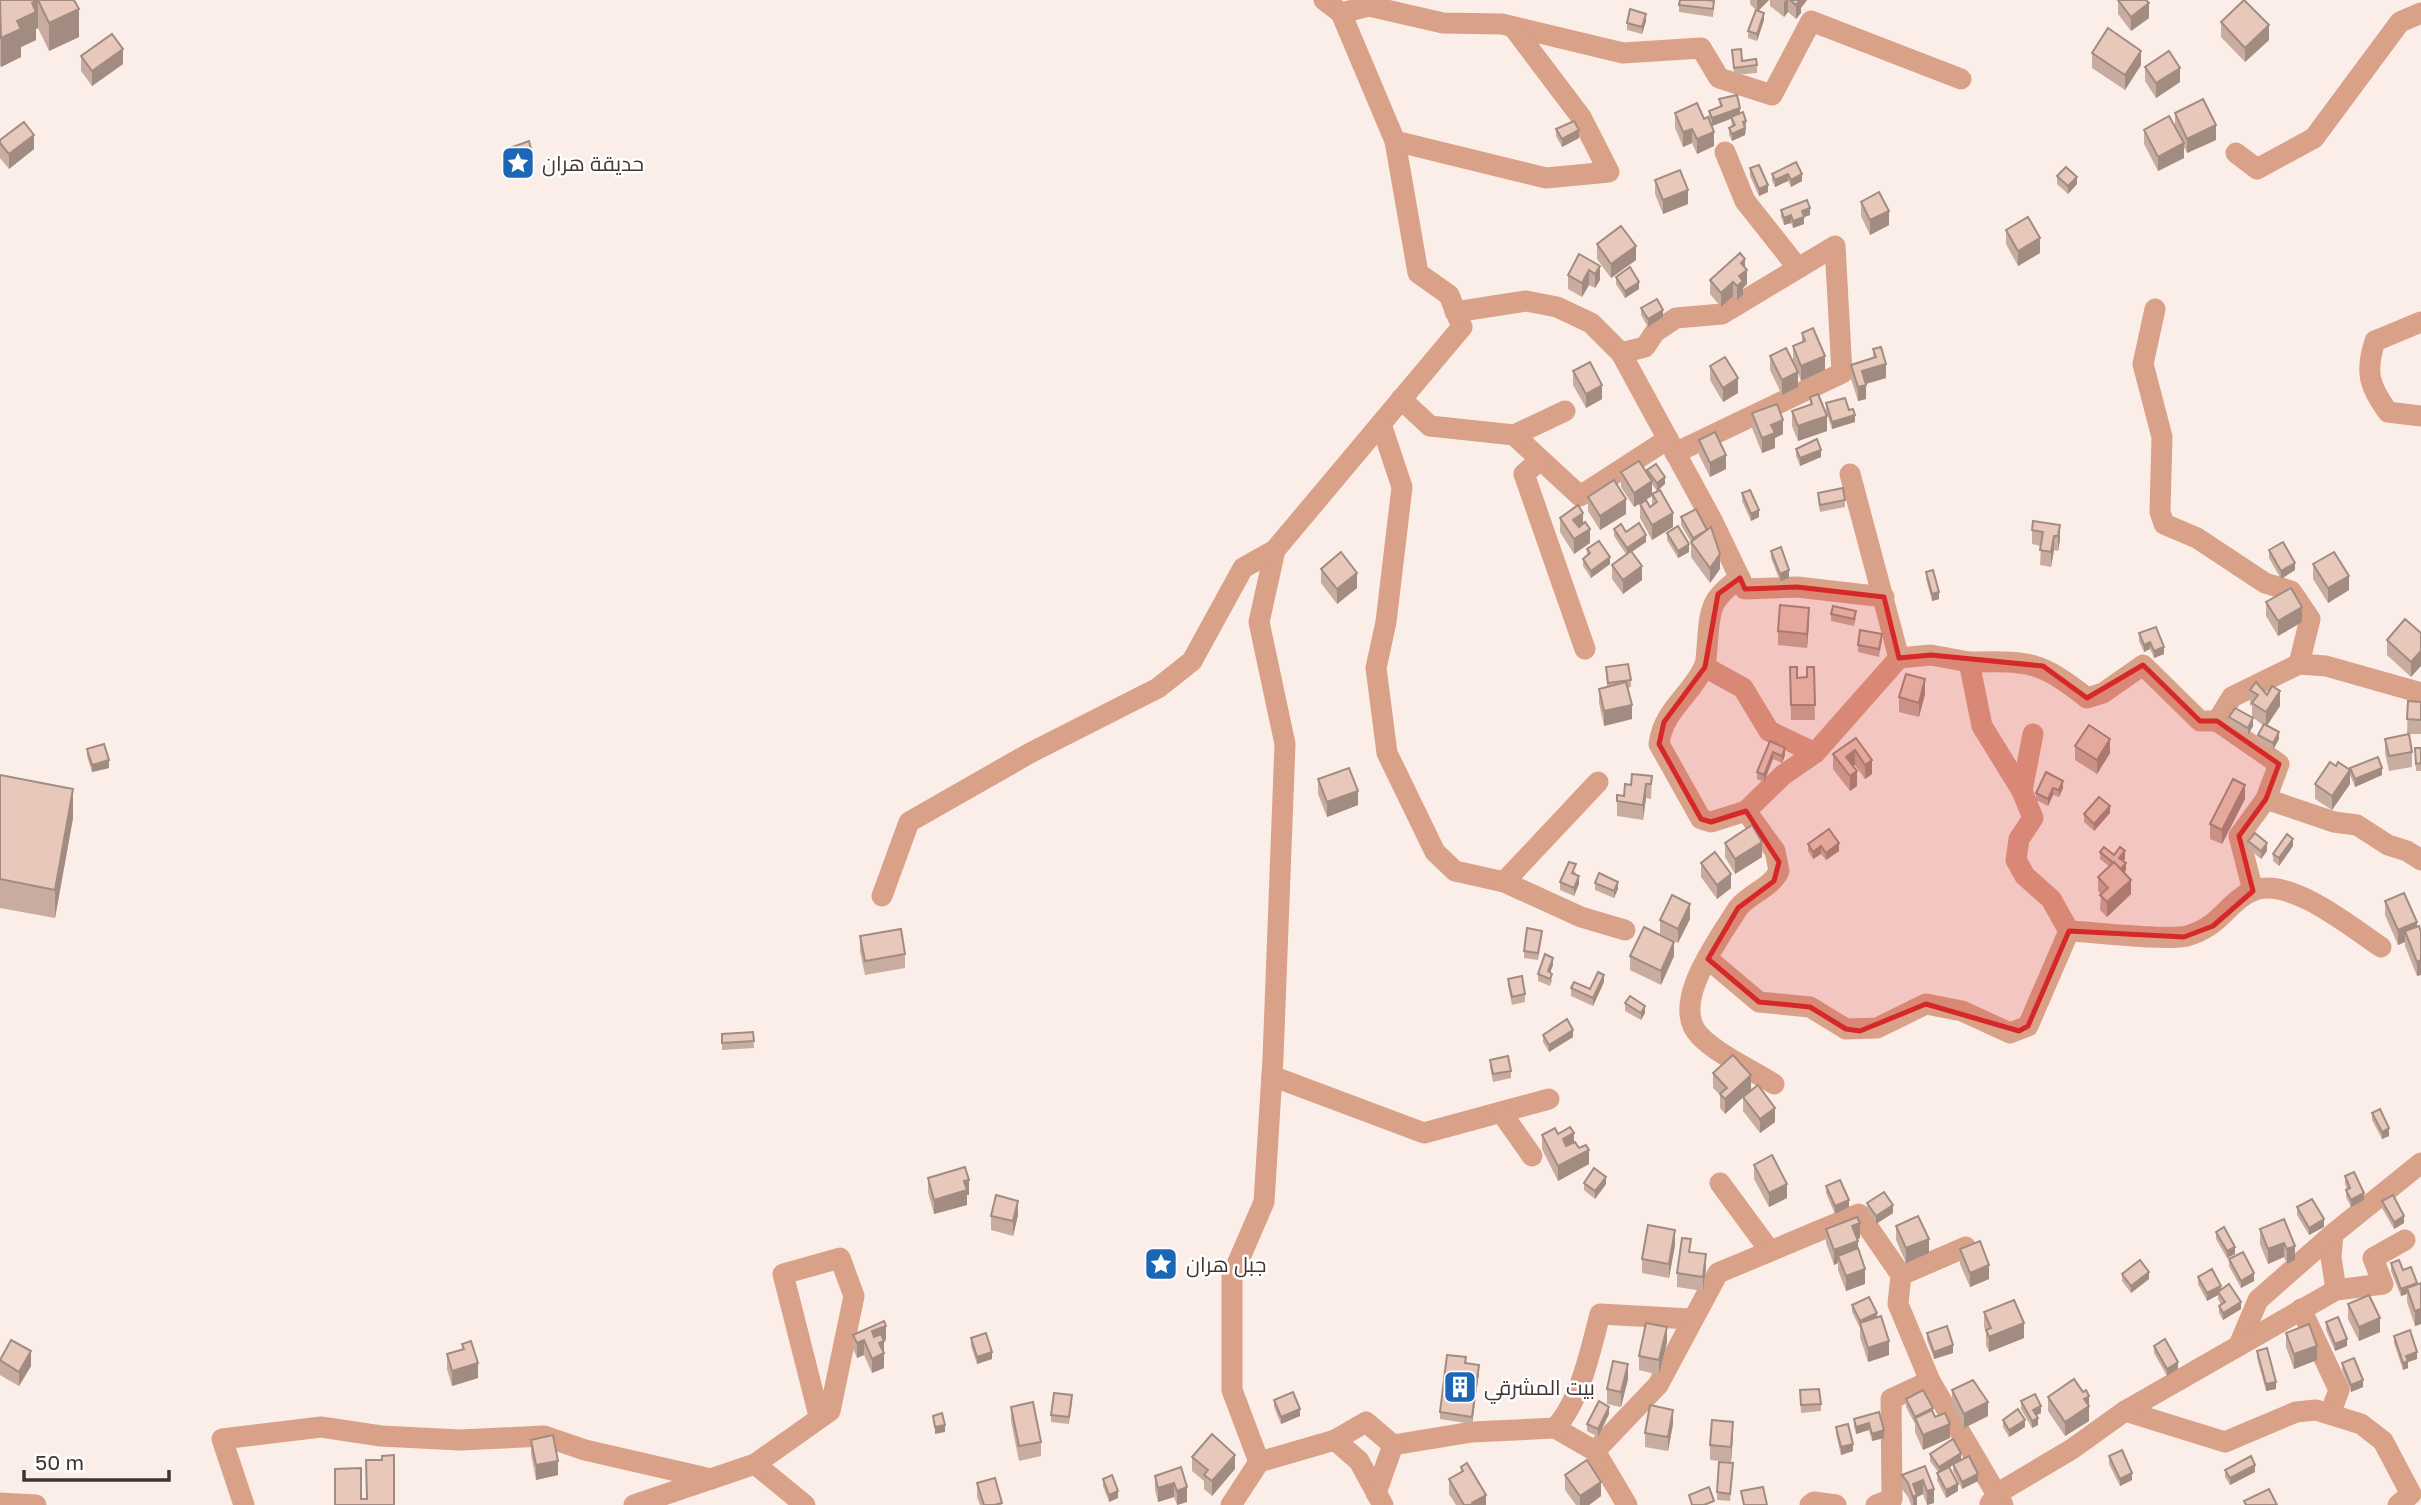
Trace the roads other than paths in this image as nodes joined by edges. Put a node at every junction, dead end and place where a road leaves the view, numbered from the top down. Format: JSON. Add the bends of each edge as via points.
{"nodes":[{"id":1,"x":1332,"y":7,"type":"edge"},
{"id":2,"x":2421,"y":13,"type":"edge"},
{"id":3,"x":1513,"y":27,"type":"junction"},
{"id":4,"x":1961,"y":79,"type":"dead end"},
{"id":5,"x":1395,"y":141,"type":"junction"},
{"id":6,"x":1725,"y":152,"type":"dead end"},
{"id":7,"x":2236,"y":153,"type":"dead end"},
{"id":8,"x":1798,"y":268,"type":"junction"},
{"id":9,"x":2155,"y":309,"type":"dead end"},
{"id":10,"x":1455,"y":312,"type":"junction"},
{"id":11,"x":2421,"y":322,"type":"edge"},
{"id":12,"x":1621,"y":354,"type":"junction"},
{"id":13,"x":1401,"y":400,"type":"junction"},
{"id":14,"x":1565,"y":411,"type":"dead end"},
{"id":15,"x":2421,"y":416,"type":"edge"},
{"id":16,"x":1381,"y":424,"type":"junction"},
{"id":17,"x":1514,"y":435,"type":"junction"},
{"id":18,"x":1672,"y":446,"type":"junction"},
{"id":19,"x":1541,"y":460,"type":"junction"},
{"id":20,"x":1850,"y":474,"type":"dead end"},
{"id":21,"x":1275,"y":550,"type":"junction"},
{"id":22,"x":1740,"y":578,"type":"junction"},
{"id":23,"x":1884,"y":597,"type":"junction"},
{"id":24,"x":1585,"y":649,"type":"dead end"},
{"id":25,"x":1899,"y":659,"type":"junction"},
{"id":26,"x":1969,"y":662,"type":"junction"},
{"id":27,"x":2299,"y":664,"type":"junction"},
{"id":28,"x":1705,"y":667,"type":"junction"},
{"id":29,"x":2421,"y":693,"type":"edge"},
{"id":30,"x":2217,"y":721,"type":"junction"},
{"id":31,"x":2033,"y":734,"type":"dead end"},
{"id":32,"x":1815,"y":753,"type":"junction"},
{"id":33,"x":1598,"y":782,"type":"dead end"},
{"id":34,"x":2022,"y":791,"type":"junction"},
{"id":35,"x":2266,"y":799,"type":"junction"},
{"id":36,"x":1746,"y":811,"type":"junction"},
{"id":37,"x":2421,"y":860,"type":"edge"},
{"id":38,"x":1504,"y":882,"type":"junction"},
{"id":39,"x":2253,"y":891,"type":"junction"},
{"id":40,"x":882,"y":896,"type":"dead end"},
{"id":41,"x":1625,"y":930,"type":"dead end"},
{"id":42,"x":2069,"y":931,"type":"junction"},
{"id":43,"x":2381,"y":947,"type":"dead end"},
{"id":44,"x":1708,"y":959,"type":"junction"},
{"id":45,"x":1272,"y":1076,"type":"junction"},
{"id":46,"x":1773,"y":1084,"type":"dead end"},
{"id":47,"x":1549,"y":1099,"type":"dead end"},
{"id":48,"x":1501,"y":1112,"type":"junction"},
{"id":49,"x":1532,"y":1156,"type":"dead end"},
{"id":50,"x":2421,"y":1163,"type":"edge"},
{"id":51,"x":1720,"y":1183,"type":"dead end"},
{"id":52,"x":2333,"y":1234,"type":"junction"},
{"id":53,"x":2405,"y":1240,"type":"dead end"},
{"id":54,"x":1966,"y":1247,"type":"edge"},
{"id":55,"x":1770,"y":1251,"type":"junction"},
{"id":56,"x":1901,"y":1275,"type":"junction"},
{"id":57,"x":2336,"y":1290,"type":"junction"},
{"id":58,"x":2301,"y":1309,"type":"junction"},
{"id":59,"x":1690,"y":1319,"type":"junction"},
{"id":60,"x":2239,"y":1345,"type":"junction"},
{"id":61,"x":1930,"y":1381,"type":"junction"},
{"id":62,"x":2125,"y":1411,"type":"junction"},
{"id":63,"x":2330,"y":1414,"type":"junction"},
{"id":64,"x":819,"y":1416,"type":"junction"},
{"id":65,"x":1555,"y":1428,"type":"junction"},
{"id":66,"x":1335,"y":1440,"type":"junction"},
{"id":67,"x":1393,"y":1445,"type":"junction"},
{"id":68,"x":1595,"y":1451,"type":"junction"},
{"id":69,"x":1259,"y":1462,"type":"junction"},
{"id":70,"x":755,"y":1464,"type":"junction"},
{"id":71,"x":711,"y":1479,"type":"junction"},
{"id":72,"x":679,"y":1498,"type":"edge"},
{"id":73,"x":1380,"y":1499,"type":"edge"},
{"id":74,"x":1997,"y":1501,"type":"edge"},
{"id":75,"x":0,"y":1503,"type":"edge"},
{"id":76,"x":1230,"y":1503,"type":"edge"},
{"id":77,"x":36,"y":1505,"type":"edge"},
{"id":78,"x":244,"y":1505,"type":"edge"},
{"id":79,"x":634,"y":1505,"type":"edge"},
{"id":80,"x":805,"y":1505,"type":"edge"},
{"id":81,"x":1627,"y":1505,"type":"edge"},
{"id":82,"x":1810,"y":1505,"type":"edge"},
{"id":83,"x":1836,"y":1505,"type":"edge"},
{"id":84,"x":1876,"y":1505,"type":"edge"},
{"id":85,"x":2398,"y":1505,"type":"edge"}],
"edges":[{"from":1,"to":3,"type":"street","via":[[1369,6],[1443,23]]},
{"from":1,"to":5,"type":"street"},
{"from":2,"to":7,"type":"street","via":[[2400,22],[2314,138],[2257,169]]},
{"from":3,"to":4,"type":"street","via":[[1623,53],[1701,48],[1718,78],[1772,95],[1811,22]]},
{"from":3,"to":5,"type":"street","via":[[1581,117],[1609,172],[1546,178]]},
{"from":5,"to":10,"type":"street","via":[[1418,273],[1448,295]]},
{"from":6,"to":8,"type":"street","via":[[1745,201]]},
{"from":8,"to":12,"type":"street","via":[[1722,314],[1676,318],[1655,332],[1645,347]]},
{"from":8,"to":18,"type":"street","via":[[1835,246],[1843,373]]},
{"from":9,"to":27,"type":"street","via":[[2143,364],[2162,437],[2160,512],[2164,524],[2197,538],[2265,583],[2291,591],[2310,619]]},
{"from":10,"to":12,"type":"street","via":[[1526,301],[1544,303],[1591,323]]},
{"from":10,"to":13,"type":"street","via":[[1462,327]]},
{"from":11,"to":15,"type":"street","via":[[2375,341],[2368,362],[2373,392],[2388,412]]},
{"from":12,"to":18,"type":"street"},
{"from":13,"to":16,"type":"street"},
{"from":13,"to":17,"type":"street","via":[[1430,426]]},
{"from":14,"to":17,"type":"street"},
{"from":16,"to":21,"type":"street"},
{"from":16,"to":38,"type":"street","via":[[1402,487],[1376,668],[1387,753],[1440,858],[1455,871]]},
{"from":17,"to":19,"type":"street"},
{"from":18,"to":19,"type":"street","via":[[1580,496]]},
{"from":18,"to":22,"type":"street"},
{"from":19,"to":24,"type":"street","via":[[1524,474]]},
{"from":20,"to":23,"type":"street"},
{"from":21,"to":40,"type":"street","via":[[1243,568],[1192,661],[1158,688],[909,822]]},
{"from":21,"to":45,"type":"street","via":[[1259,622],[1285,744]]},
{"from":22,"to":23,"type":"street","via":[[1745,589],[1797,587]]},
{"from":22,"to":28,"type":"street","via":[[1718,594],[1712,607]]},
{"from":23,"to":25,"type":"street"},
{"from":25,"to":26,"type":"street","via":[[1931,654]]},
{"from":25,"to":32,"type":"street"},
{"from":26,"to":30,"type":"street","via":[[2043,666],[2087,698],[2103,693],[2143,665],[2200,721]]},
{"from":26,"to":34,"type":"street","via":[[1982,726]]},
{"from":27,"to":29,"type":"street","via":[[2326,666]]},
{"from":27,"to":30,"type":"street","via":[[2232,697]]},
{"from":28,"to":32,"type":"street","via":[[1743,688],[1769,731]]},
{"from":28,"to":36,"type":"street","via":[[1668,716],[1659,744],[1701,819],[1711,822]]},
{"from":30,"to":35,"type":"street","via":[[2279,764]]},
{"from":31,"to":34,"type":"street"},
{"from":32,"to":36,"type":"street","via":[[1783,775]]},
{"from":33,"to":38,"type":"street"},
{"from":34,"to":42,"type":"street","via":[[2033,818],[2019,839],[2017,860],[2025,876],[2051,899]]},
{"from":35,"to":37,"type":"street","via":[[2357,825]]},
{"from":35,"to":39,"type":"street","via":[[2239,836]]},
{"from":36,"to":44,"type":"street","via":[[1774,851],[1779,871],[1774,881],[1738,908]]},
{"from":38,"to":41,"type":"street","via":[[1581,917]]},
{"from":39,"to":42,"type":"street","via":[[2213,926],[2184,937]]},
{"from":39,"to":43,"type":"street","via":[[2291,892]]},
{"from":42,"to":44,"type":"street","via":[[2028,1026],[2010,1033],[1962,1011],[1926,1004],[1877,1028],[1846,1029],[1810,1007],[1759,1002]]},
{"from":44,"to":46,"type":"street","via":[[1692,990],[1689,1005],[1694,1027],[1701,1037]]},
{"from":45,"to":48,"type":"street","via":[[1424,1133]]},
{"from":45,"to":69,"type":"street","via":[[1264,1202],[1232,1276],[1232,1390]]},
{"from":47,"to":48,"type":"street"},
{"from":48,"to":49,"type":"street"},
{"from":50,"to":52,"type":"street"},
{"from":51,"to":55,"type":"street"},
{"from":52,"to":57,"type":"street"},
{"from":52,"to":60,"type":"street","via":[[2258,1300]]},
{"from":53,"to":57,"type":"street","via":[[2373,1258],[2383,1284]]},
{"from":54,"to":56,"type":"street"},
{"from":55,"to":56,"type":"street","via":[[1859,1214]]},
{"from":55,"to":59,"type":"street","via":[[1718,1272]]},
{"from":56,"to":61,"type":"street","via":[[1898,1304]]},
{"from":57,"to":58,"type":"street"},
{"from":58,"to":60,"type":"street"},
{"from":58,"to":63,"type":"street","via":[[2339,1390]]},
{"from":59,"to":65,"type":"street","via":[[1600,1314],[1569,1414]]},
{"from":59,"to":68,"type":"street","via":[[1658,1385]]},
{"from":60,"to":62,"type":"street"},
{"from":61,"to":74,"type":"street"},
{"from":61,"to":84,"type":"street","via":[[1891,1399],[1892,1499]]},
{"from":62,"to":63,"type":"street","via":[[2225,1442],[2296,1412]]},
{"from":62,"to":74,"type":"street"},
{"from":63,"to":85,"type":"street","via":[[2361,1423],[2382,1441],[2411,1494]]},
{"from":64,"to":64,"type":"street","via":[[783,1274],[840,1258],[854,1296],[830,1410]]},
{"from":64,"to":70,"type":"street"},
{"from":65,"to":67,"type":"street","via":[[1472,1433]]},
{"from":65,"to":68,"type":"street"},
{"from":66,"to":67,"type":"street","via":[[1366,1422]]},
{"from":66,"to":69,"type":"street"},
{"from":66,"to":73,"type":"street","via":[[1359,1461]]},
{"from":67,"to":73,"type":"street"},
{"from":68,"to":81,"type":"street"},
{"from":69,"to":76,"type":"street"},
{"from":70,"to":71,"type":"street"},
{"from":70,"to":80,"type":"street"},
{"from":71,"to":72,"type":"street"},
{"from":71,"to":78,"type":"street","via":[[544,1436],[460,1440],[295,1428],[222,1439]]},
{"from":72,"to":79,"type":"street"},
{"from":75,"to":77,"type":"street"},
{"from":82,"to":83,"type":"street"}]}
